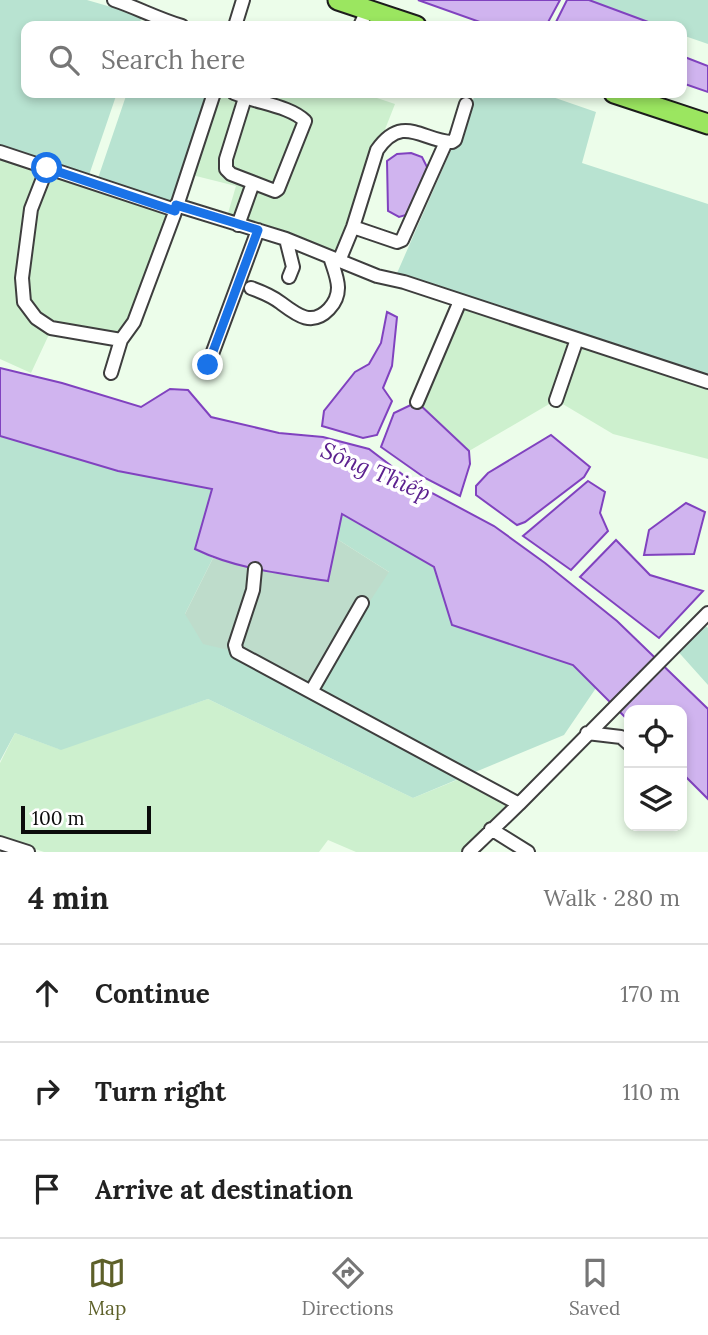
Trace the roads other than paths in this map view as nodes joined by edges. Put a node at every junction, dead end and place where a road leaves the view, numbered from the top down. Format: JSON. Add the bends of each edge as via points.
{"nodes":[{"id":1,"x":114,"y":0,"type":"edge"},
{"id":2,"x":243,"y":0,"type":"edge"},
{"id":3,"x":338,"y":0,"type":"edge"},
{"id":4,"x":364,"y":18,"type":"edge"},
{"id":5,"x":165,"y":21,"type":"edge"},
{"id":6,"x":237,"y":21,"type":"edge"},
{"id":7,"x":384,"y":21,"type":"edge"},
{"id":8,"x":212,"y":98,"type":"edge"},
{"id":9,"x":248,"y":98,"type":"joint"},
{"id":10,"x":280,"y":98,"type":"edge"},
{"id":11,"x":629,"y":98,"type":"edge"},
{"id":12,"x":466,"y":104,"type":"dead end"},
{"id":13,"x":279,"y":108,"type":"junction"},
{"id":14,"x":708,"y":124,"type":"edge"},
{"id":15,"x":446,"y":142,"type":"junction"},
{"id":16,"x":0,"y":152,"type":"edge"},
{"id":17,"x":47,"y":168,"type":"junction"},
{"id":18,"x":253,"y":183,"type":"junction"},
{"id":19,"x":176,"y":208,"type":"junction"},
{"id":20,"x":238,"y":225,"type":"junction"},
{"id":21,"x":353,"y":227,"type":"junction"},
{"id":22,"x":258,"y":230,"type":"junction"},
{"id":23,"x":286,"y":240,"type":"junction"},
{"id":24,"x":334,"y":259,"type":"junction"},
{"id":25,"x":289,"y":277,"type":"dead end"},
{"id":26,"x":251,"y":288,"type":"dead end"},
{"id":27,"x":460,"y":301,"type":"junction"},
{"id":28,"x":577,"y":339,"type":"junction"},
{"id":29,"x":121,"y":340,"type":"junction"},
{"id":30,"x":208,"y":365,"type":"dead end"},
{"id":31,"x":111,"y":373,"type":"dead end"},
{"id":32,"x":708,"y":382,"type":"edge"},
{"id":33,"x":556,"y":400,"type":"dead end"},
{"id":34,"x":417,"y":402,"type":"dead end"},
{"id":35,"x":255,"y":569,"type":"dead end"},
{"id":36,"x":362,"y":603,"type":"dead end"},
{"id":37,"x":708,"y":613,"type":"edge"},
{"id":38,"x":312,"y":690,"type":"junction"},
{"id":39,"x":587,"y":733,"type":"junction"},
{"id":40,"x":624,"y":741,"type":"edge"},
{"id":41,"x":519,"y":804,"type":"junction"},
{"id":42,"x":491,"y":829,"type":"junction"},
{"id":43,"x":0,"y":843,"type":"edge"},
{"id":44,"x":28,"y":852,"type":"edge"},
{"id":45,"x":469,"y":852,"type":"edge"},
{"id":46,"x":528,"y":852,"type":"edge"}],
"edges":[{"from":1,"to":5,"type":"street"},
{"from":2,"to":6,"type":"street"},
{"from":3,"to":4,"type":"highway"},
{"from":4,"to":7,"type":"highway"},
{"from":8,"to":19,"type":"street"},
{"from":9,"to":13,"type":"street"},
{"from":9,"to":18,"type":"street","via":[[226,169]]},
{"from":10,"to":13,"type":"street"},
{"from":11,"to":14,"type":"highway"},
{"from":12,"to":15,"type":"street","via":[[455,140]]},
{"from":13,"to":18,"type":"street","via":[[305,121],[278,189]]},
{"from":15,"to":21,"type":"street","via":[[412,130],[382,143]]},
{"from":15,"to":21,"type":"street","via":[[402,240]]},
{"from":16,"to":17,"type":"street"},
{"from":17,"to":19,"type":"street"},
{"from":17,"to":29,"type":"street","via":[[31,209],[22,278],[24,302],[51,328]]},
{"from":18,"to":20,"type":"street"},
{"from":19,"to":20,"type":"street"},
{"from":19,"to":29,"type":"street","via":[[134,322]]},
{"from":20,"to":22,"type":"street"},
{"from":21,"to":24,"type":"street"},
{"from":22,"to":23,"type":"street"},
{"from":22,"to":30,"type":"street"},
{"from":23,"to":24,"type":"street"},
{"from":23,"to":25,"type":"street","via":[[293,267]]},
{"from":24,"to":26,"type":"street","via":[[337,296],[318,317],[303,317]]},
{"from":24,"to":27,"type":"street"},
{"from":27,"to":28,"type":"street"},
{"from":27,"to":34,"type":"street"},
{"from":28,"to":32,"type":"street"},
{"from":28,"to":33,"type":"street"},
{"from":29,"to":31,"type":"street"},
{"from":35,"to":38,"type":"street","via":[[237,652]]},
{"from":36,"to":38,"type":"street"},
{"from":37,"to":39,"type":"street"},
{"from":38,"to":41,"type":"street"},
{"from":39,"to":40,"type":"street"},
{"from":39,"to":41,"type":"street"},
{"from":41,"to":42,"type":"street"},
{"from":42,"to":45,"type":"street"},
{"from":42,"to":46,"type":"street"},
{"from":43,"to":44,"type":"street"}]}
